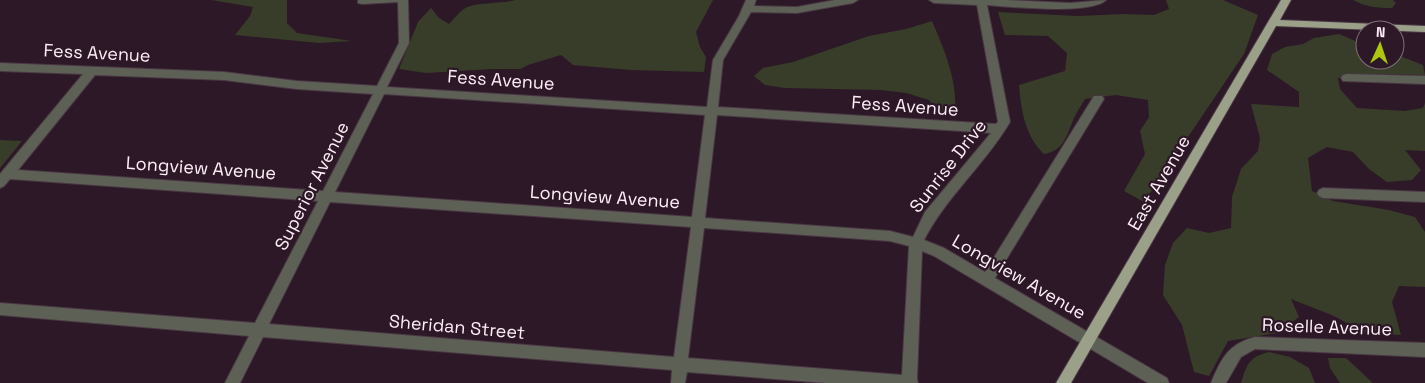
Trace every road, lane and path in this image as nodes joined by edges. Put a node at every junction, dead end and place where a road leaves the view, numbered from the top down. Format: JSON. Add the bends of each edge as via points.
{"nodes":[{"id":1,"x":395,"y":0,"type":"edge"},
{"id":2,"x":402,"y":0,"type":"edge"},
{"id":3,"x":853,"y":0,"type":"edge"},
{"id":4,"x":934,"y":0,"type":"edge"},
{"id":5,"x":1101,"y":0,"type":"edge"},
{"id":6,"x":1286,"y":0,"type":"edge"},
{"id":7,"x":362,"y":1,"type":"edge"},
{"id":8,"x":981,"y":2,"type":"junction"},
{"id":9,"x":750,"y":4,"type":"edge"},
{"id":10,"x":1272,"y":23,"type":"junction"},
{"id":11,"x":1425,"y":29,"type":"edge"},
{"id":12,"x":0,"y":66,"type":"edge"},
{"id":13,"x":92,"y":71,"type":"junction"},
{"id":14,"x":1347,"y":78,"type":"dead end"},
{"id":15,"x":1425,"y":80,"type":"edge"},
{"id":16,"x":380,"y":90,"type":"junction"},
{"id":17,"x":1098,"y":99,"type":"dead end"},
{"id":18,"x":712,"y":112,"type":"junction"},
{"id":19,"x":1000,"y":129,"type":"junction"},
{"id":20,"x":4,"y":178,"type":"edge"},
{"id":21,"x":1323,"y":193,"type":"dead end"},
{"id":22,"x":327,"y":196,"type":"junction"},
{"id":23,"x":1425,"y":197,"type":"edge"},
{"id":24,"x":698,"y":222,"type":"junction"},
{"id":25,"x":916,"y":243,"type":"junction"},
{"id":26,"x":987,"y":280,"type":"junction"},
{"id":27,"x":0,"y":309,"type":"edge"},
{"id":28,"x":259,"y":330,"type":"junction"},
{"id":29,"x":1088,"y":339,"type":"junction"},
{"id":30,"x":1425,"y":350,"type":"edge"},
{"id":31,"x":680,"y":364,"type":"junction"},
{"id":32,"x":232,"y":383,"type":"edge"},
{"id":33,"x":678,"y":383,"type":"edge"},
{"id":34,"x":910,"y":383,"type":"edge"},
{"id":35,"x":1063,"y":383,"type":"edge"},
{"id":36,"x":1162,"y":383,"type":"edge"},
{"id":37,"x":1218,"y":383,"type":"edge"}],
"edges":[{"from":1,"to":7,"type":"street"},
{"from":2,"to":16,"type":"street","name":"Superior Avenue","via":[[404,43]]},
{"from":3,"to":9,"type":"street","via":[[797,10]]},
{"from":4,"to":8,"type":"street"},
{"from":5,"to":8,"type":"street","via":[[1070,6]]},
{"from":6,"to":10,"type":"main road","name":"East Avenue"},
{"from":8,"to":19,"type":"street","name":"Sunrise Drive","via":[[1003,111],[1004,122]]},
{"from":9,"to":18,"type":"street","via":[[718,60]]},
{"from":10,"to":11,"type":"main road"},
{"from":10,"to":29,"type":"main road","name":"East Avenue"},
{"from":12,"to":13,"type":"street","name":"Fess Avenue"},
{"from":13,"to":16,"type":"street","name":"Fess Avenue","via":[[224,76]]},
{"from":13,"to":20,"type":"street"},
{"from":14,"to":15,"type":"street"},
{"from":16,"to":18,"type":"street","name":"Fess Avenue"},
{"from":16,"to":22,"type":"street","name":"Superior Avenue"},
{"from":17,"to":26,"type":"street"},
{"from":18,"to":19,"type":"street","name":"Fess Avenue"},
{"from":18,"to":24,"type":"street"},
{"from":19,"to":25,"type":"street","name":"Sunrise Drive","via":[[930,216]]},
{"from":20,"to":22,"type":"street","name":"Longview Avenue"},
{"from":21,"to":23,"type":"street"},
{"from":22,"to":24,"type":"street","name":"Longview Avenue"},
{"from":22,"to":28,"type":"street","name":"Superior Avenue"},
{"from":24,"to":25,"type":"street","name":"Longview Avenue","via":[[890,236]]},
{"from":24,"to":31,"type":"street"},
{"from":25,"to":26,"type":"street","name":"Longview Avenue","via":[[939,252]]},
{"from":25,"to":34,"type":"street","name":"Sunrise Drive"},
{"from":26,"to":29,"type":"street","name":"Longview Avenue"},
{"from":27,"to":28,"type":"street","name":"Sheridan Street"},
{"from":28,"to":31,"type":"street","name":"Sheridan Street"},
{"from":28,"to":32,"type":"street","name":"Superior Avenue"},
{"from":29,"to":35,"type":"main road","name":"East Avenue"},
{"from":29,"to":36,"type":"street","name":"Longview Avenue"},
{"from":30,"to":37,"type":"street","name":"Roselle Avenue","via":[[1248,344],[1233,354]]},
{"from":31,"to":33,"type":"street"},
{"from":31,"to":34,"type":"street","name":"Sheridan Street"}]}
